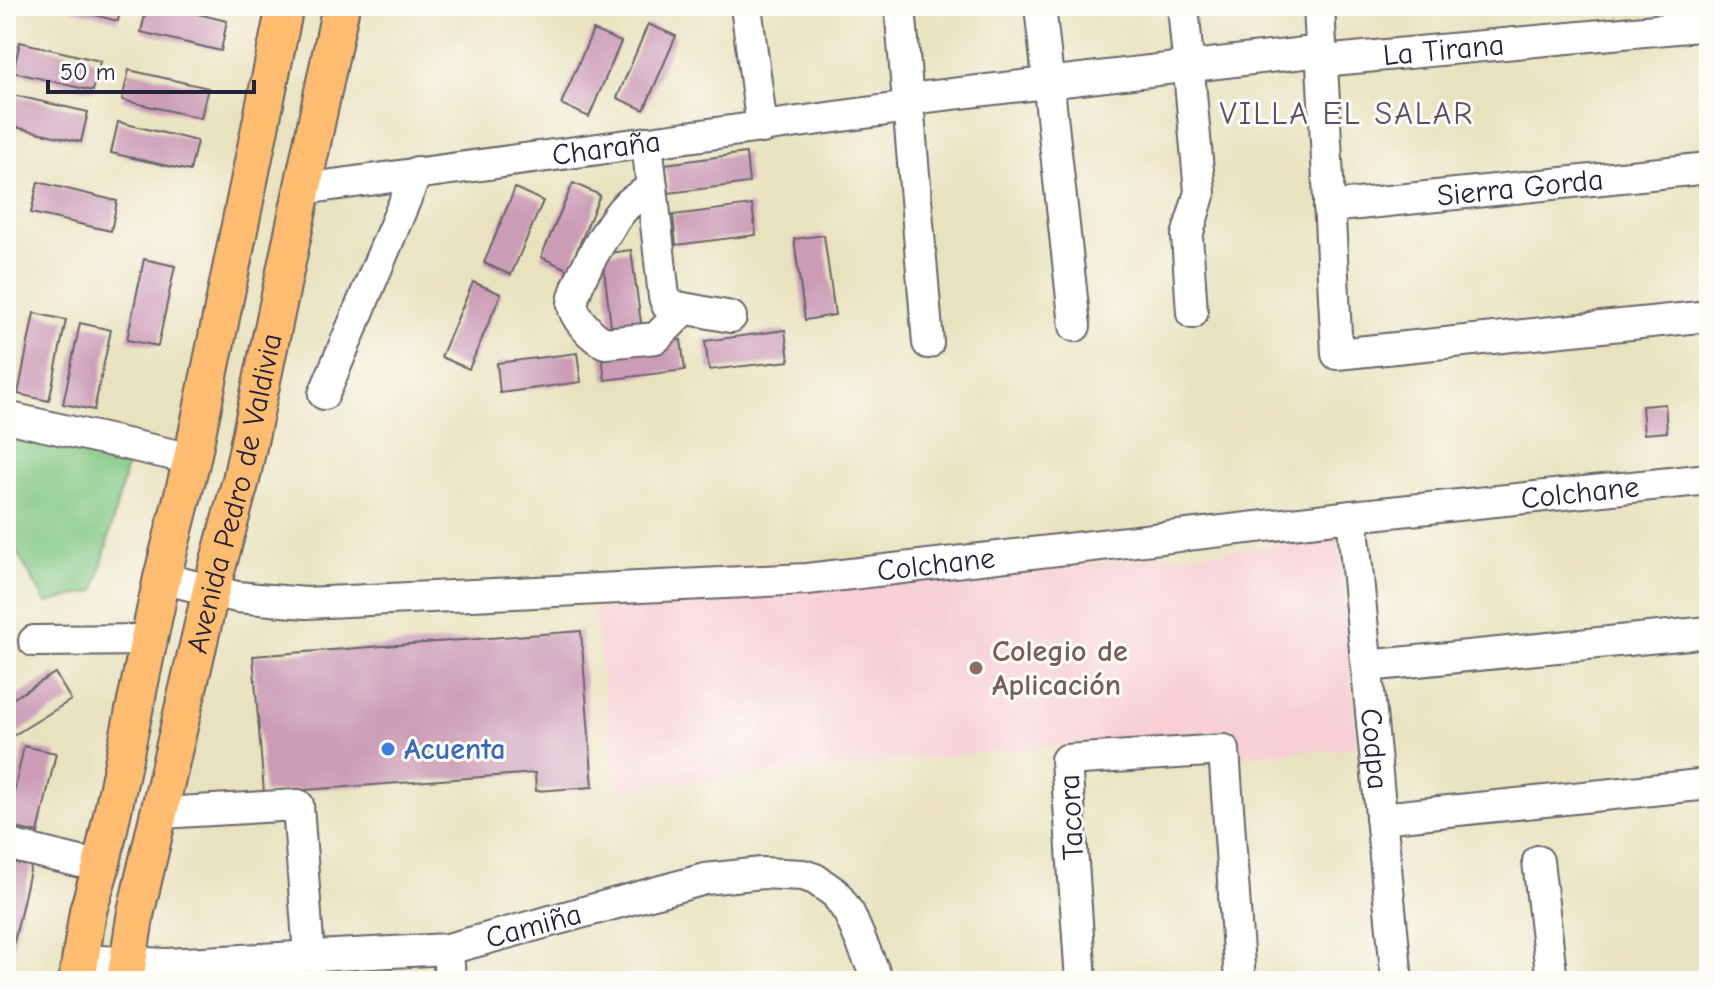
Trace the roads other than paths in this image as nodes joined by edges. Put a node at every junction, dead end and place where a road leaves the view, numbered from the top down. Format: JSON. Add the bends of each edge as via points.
{"nodes":[{"id":1,"x":285,"y":6,"type":"edge"},
{"id":2,"x":321,"y":6,"type":"edge"},
{"id":3,"x":341,"y":6,"type":"edge"},
{"id":4,"x":746,"y":6,"type":"edge"},
{"id":5,"x":900,"y":6,"type":"edge"},
{"id":6,"x":1040,"y":6,"type":"edge"},
{"id":7,"x":1183,"y":6,"type":"edge"},
{"id":8,"x":1319,"y":6,"type":"edge"},
{"id":9,"x":1709,"y":25,"type":"edge"},
{"id":10,"x":1321,"y":56,"type":"junction"},
{"id":11,"x":1189,"y":67,"type":"junction"},
{"id":12,"x":1048,"y":83,"type":"junction"},
{"id":13,"x":909,"y":103,"type":"junction"},
{"id":14,"x":762,"y":128,"type":"junction"},
{"id":15,"x":647,"y":142,"type":"junction"},
{"id":16,"x":312,"y":147,"type":"junction"},
{"id":17,"x":1709,"y":168,"type":"edge"},
{"id":18,"x":417,"y":172,"type":"junction"},
{"id":19,"x":652,"y":188,"type":"junction"},
{"id":20,"x":303,"y":189,"type":"junction"},
{"id":21,"x":1329,"y":207,"type":"junction"},
{"id":22,"x":685,"y":309,"type":"junction"},
{"id":23,"x":1192,"y":313,"type":"dead end"},
{"id":24,"x":1709,"y":316,"type":"edge"},
{"id":25,"x":731,"y":317,"type":"dead end"},
{"id":26,"x":1075,"y":326,"type":"dead end"},
{"id":27,"x":928,"y":343,"type":"dead end"},
{"id":28,"x":324,"y":394,"type":"dead end"},
{"id":29,"x":6,"y":417,"type":"edge"},
{"id":30,"x":192,"y":459,"type":"junction"},
{"id":31,"x":1709,"y":479,"type":"edge"},
{"id":32,"x":1352,"y":516,"type":"junction"},
{"id":33,"x":162,"y":578,"type":"junction"},
{"id":34,"x":211,"y":590,"type":"junction"},
{"id":35,"x":1709,"y":632,"type":"edge"},
{"id":36,"x":150,"y":640,"type":"junction"},
{"id":37,"x":34,"y":641,"type":"dead end"},
{"id":38,"x":1367,"y":666,"type":"junction"},
{"id":39,"x":1709,"y":784,"type":"edge"},
{"id":40,"x":161,"y":813,"type":"junction"},
{"id":41,"x":1381,"y":818,"type":"junction"},
{"id":42,"x":6,"y":844,"type":"edge"},
{"id":43,"x":1538,"y":861,"type":"dead end"},
{"id":44,"x":101,"y":867,"type":"junction"},
{"id":45,"x":448,"y":949,"type":"junction"},
{"id":46,"x":300,"y":964,"type":"edge"},
{"id":47,"x":78,"y":971,"type":"edge"},
{"id":48,"x":127,"y":972,"type":"edge"},
{"id":49,"x":450,"y":981,"type":"edge"},
{"id":50,"x":878,"y":981,"type":"edge"},
{"id":51,"x":1081,"y":981,"type":"edge"},
{"id":52,"x":1240,"y":981,"type":"edge"},
{"id":53,"x":1397,"y":981,"type":"edge"},
{"id":54,"x":1552,"y":981,"type":"edge"}],
"edges":[{"from":1,"to":30,"type":"main road","name":"Avenida Pedro de Valdivia"},
{"from":2,"to":16,"type":"main road","via":[[302,128]]},
{"from":3,"to":16,"type":"main road","name":"Avenida Pedro de Valdivia"},
{"from":4,"to":14,"type":"street"},
{"from":5,"to":13,"type":"street"},
{"from":6,"to":12,"type":"street"},
{"from":7,"to":11,"type":"street"},
{"from":8,"to":10,"type":"street"},
{"from":9,"to":10,"type":"street","name":"La Tirana"},
{"from":10,"to":11,"type":"street","name":"Charaña"},
{"from":10,"to":21,"type":"street"},
{"from":11,"to":12,"type":"street","name":"Charaña"},
{"from":11,"to":23,"type":"street","via":[[1200,192],[1187,236]]},
{"from":12,"to":13,"type":"street","name":"Charaña"},
{"from":12,"to":26,"type":"street"},
{"from":13,"to":14,"type":"street","name":"Charaña"},
{"from":13,"to":27,"type":"street"},
{"from":14,"to":15,"type":"street","name":"Charaña"},
{"from":15,"to":18,"type":"street","name":"Charaña"},
{"from":15,"to":19,"type":"street"},
{"from":16,"to":20,"type":"main road","name":"Avenida Pedro de Valdivia"},
{"from":17,"to":21,"type":"street","name":"Sierra Gorda"},
{"from":18,"to":20,"type":"street","name":"Charaña"},
{"from":18,"to":28,"type":"street"},
{"from":19,"to":22,"type":"street","via":[[664,297],[667,305]]},
{"from":19,"to":22,"type":"street","via":[[626,206],[588,263],[572,303],[575,315],[605,343],[656,338]]},
{"from":20,"to":34,"type":"main road","name":"Avenida Pedro de Valdivia","via":[[241,480]]},
{"from":21,"to":24,"type":"street","via":[[1337,354]]},
{"from":22,"to":25,"type":"street"},
{"from":29,"to":30,"type":"street"},
{"from":30,"to":33,"type":"main road","name":"Avenida Pedro de Valdivia"},
{"from":31,"to":32,"type":"street","name":"Colchane"},
{"from":32,"to":34,"type":"street","name":"Colchane","via":[[807,579],[306,603]]},
{"from":32,"to":38,"type":"street","name":"Codpa"},
{"from":33,"to":34,"type":"street","name":"Colchane"},
{"from":33,"to":36,"type":"main road","name":"Avenida Pedro de Valdivia"},
{"from":34,"to":40,"type":"main road","name":"Avenida Pedro de Valdivia"},
{"from":35,"to":38,"type":"street"},
{"from":36,"to":37,"type":"street"},
{"from":36,"to":44,"type":"main road","name":"Avenida Pedro de Valdivia"},
{"from":38,"to":41,"type":"street","name":"Codpa"},
{"from":39,"to":41,"type":"street"},
{"from":40,"to":46,"type":"street","via":[[298,805]]},
{"from":40,"to":48,"type":"main road","name":"Avenida Pedro de Valdivia"},
{"from":41,"to":53,"type":"street","name":"Codpa"},
{"from":42,"to":44,"type":"street"},
{"from":43,"to":54,"type":"street"},
{"from":44,"to":47,"type":"main road","name":"Avenida Pedro de Valdivia"},
{"from":45,"to":46,"type":"street","name":"Camiña"},
{"from":45,"to":49,"type":"street"},
{"from":45,"to":50,"type":"street","name":"Camiña","via":[[705,879],[791,874],[815,879],[843,902]]},
{"from":46,"to":48,"type":"street","name":"Camiña","via":[[166,964]]},
{"from":47,"to":48,"type":"street","name":"Camiña"},
{"from":51,"to":52,"type":"street","name":"Tacora","via":[[1066,760],[1224,750]]}]}
